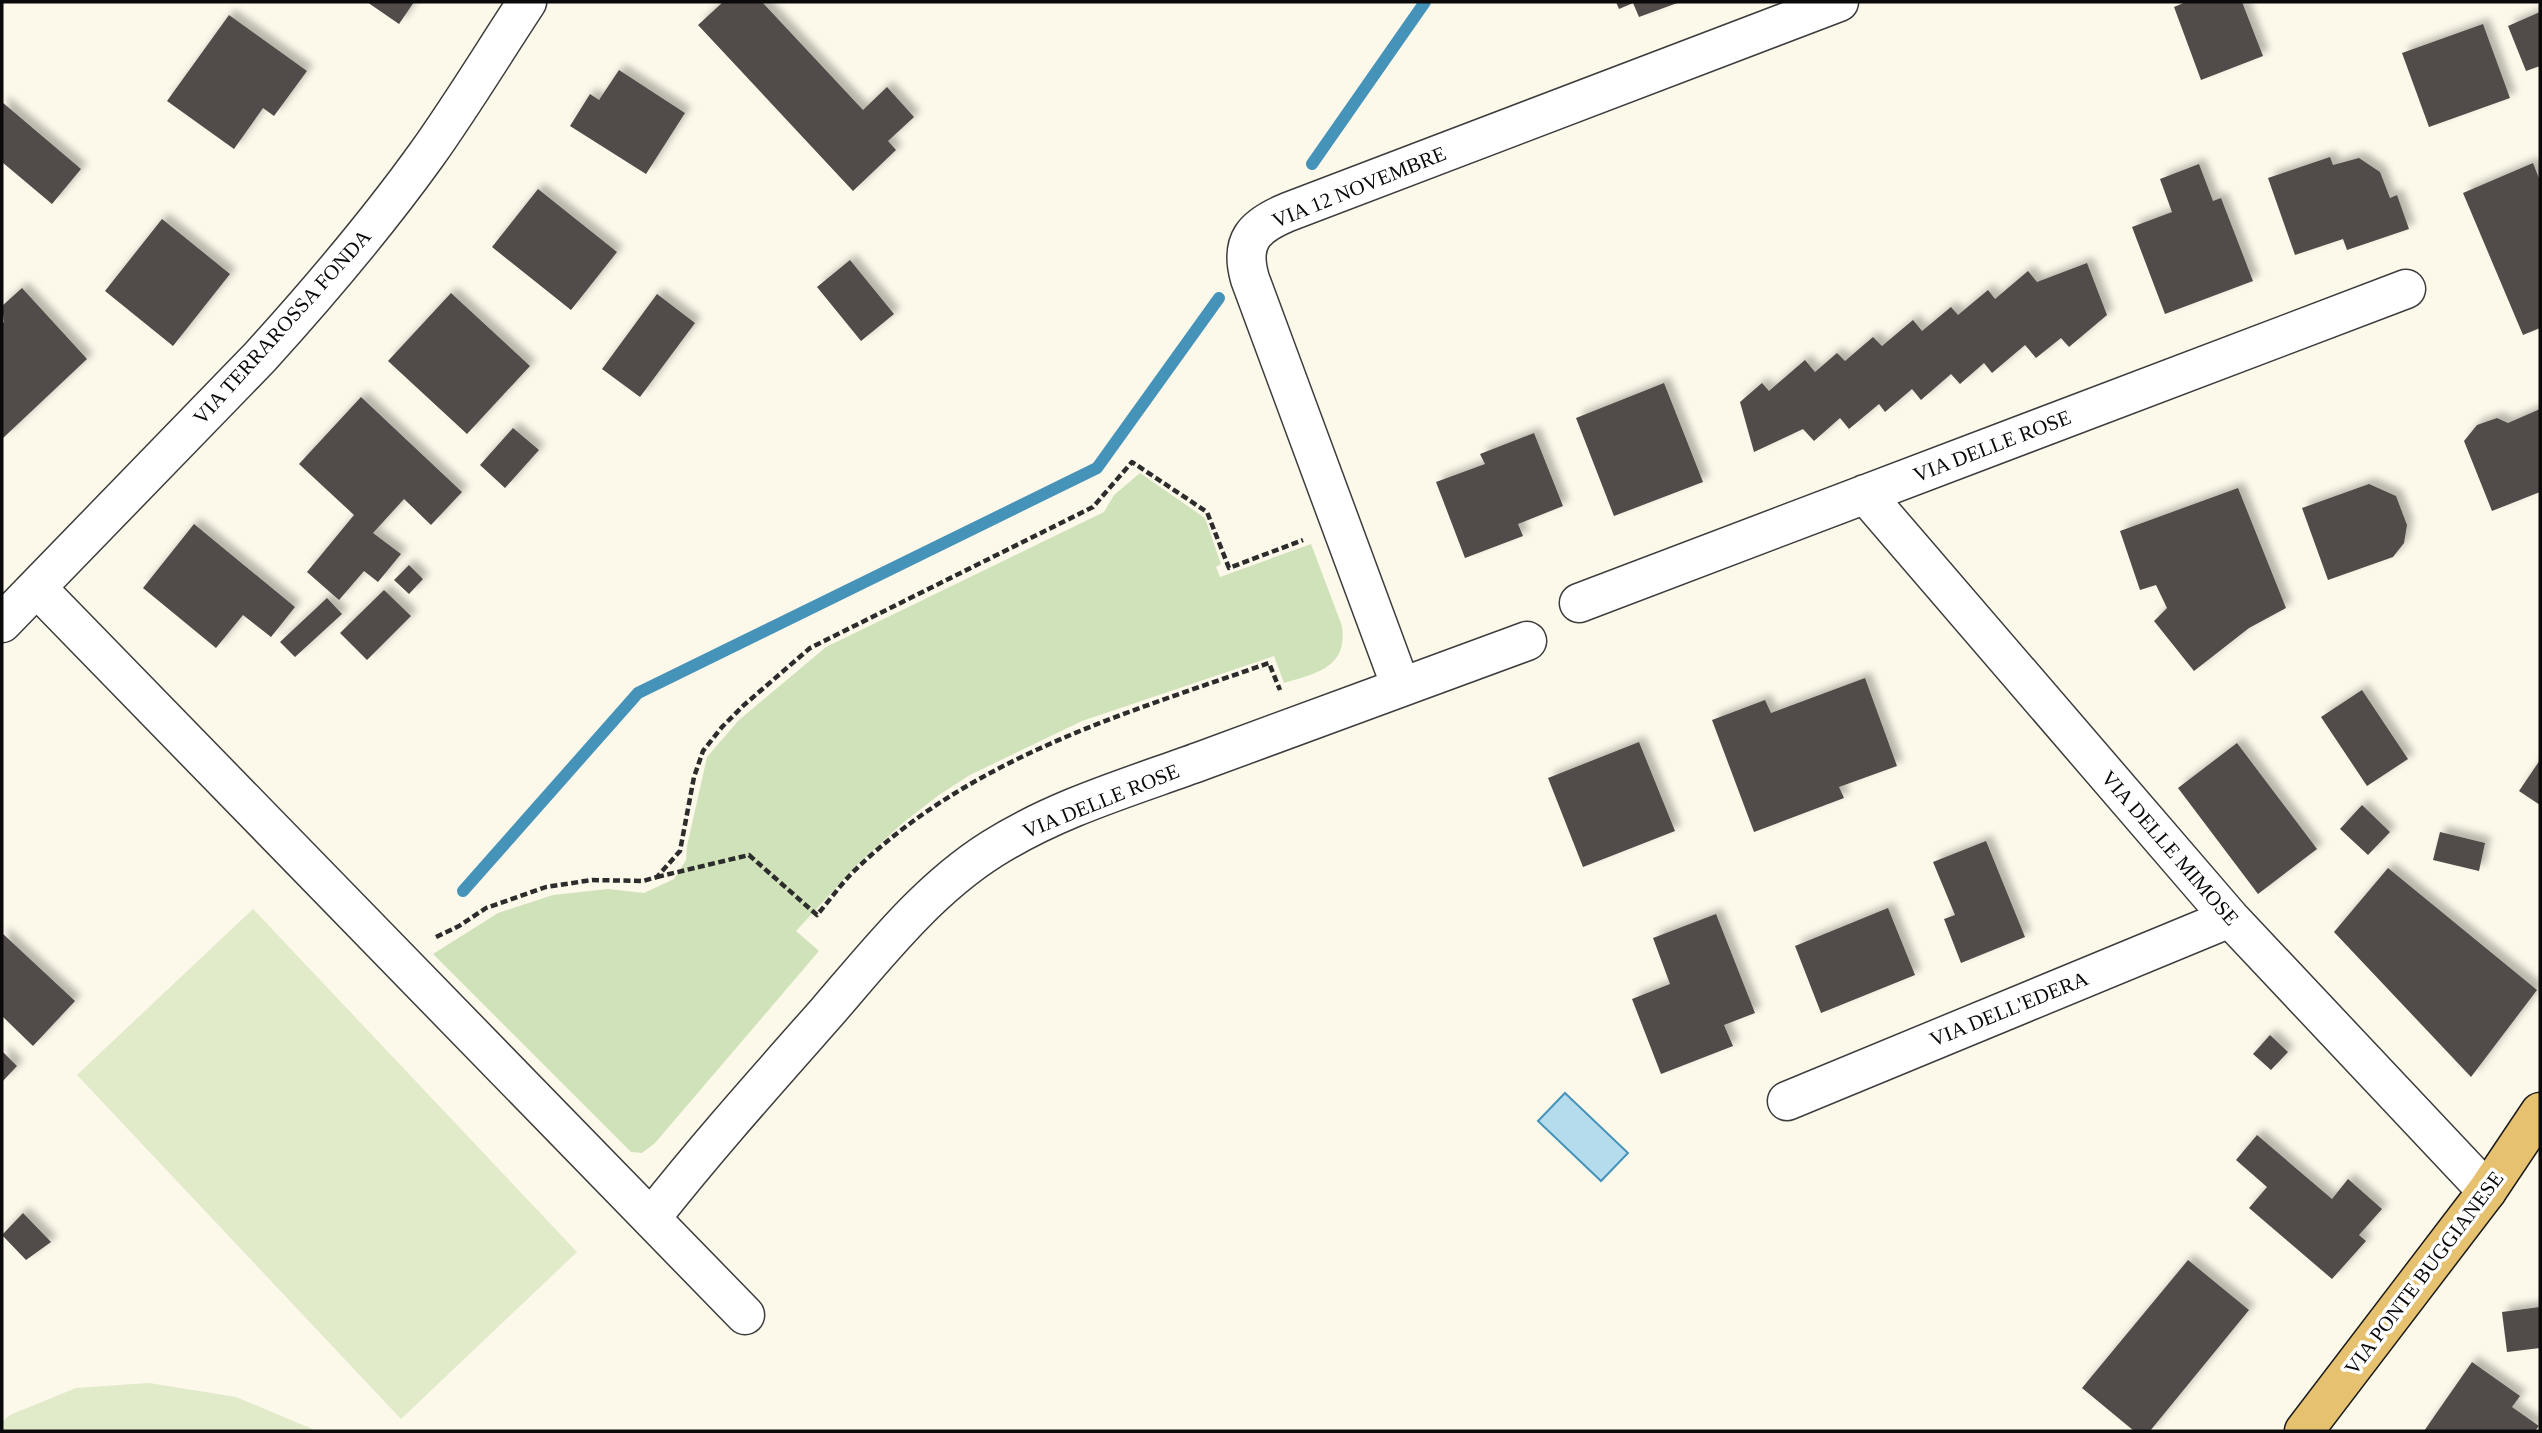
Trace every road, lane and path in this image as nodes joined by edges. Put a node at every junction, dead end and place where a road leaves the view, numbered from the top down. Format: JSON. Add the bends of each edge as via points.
{"nodes":[{"id":1,"x":527,"y":2,"type":"edge"},
{"id":2,"x":1839,"y":2,"type":"edge"},
{"id":3,"x":2406,"y":289,"type":"dead end"},
{"id":4,"x":1865,"y":494,"type":"junction"},
{"id":5,"x":1313,"y":536,"type":"dead end"},
{"id":6,"x":37,"y":588,"type":"junction"},
{"id":7,"x":1579,"y":603,"type":"dead end"},
{"id":8,"x":2,"y":624,"type":"edge"},
{"id":9,"x":1527,"y":641,"type":"dead end"},
{"id":10,"x":1401,"y":687,"type":"junction"},
{"id":11,"x":1291,"y":689,"type":"dead end"},
{"id":12,"x":657,"y":877,"type":"junction"},
{"id":13,"x":2230,"y":918,"type":"junction"},
{"id":14,"x":398,"y":958,"type":"junction"},
{"id":15,"x":1787,"y":1101,"type":"dead end"},
{"id":16,"x":2540,"y":1112,"type":"edge"},
{"id":17,"x":2487,"y":1191,"type":"junction"},
{"id":18,"x":651,"y":1218,"type":"junction"},
{"id":19,"x":745,"y":1315,"type":"dead end"},
{"id":20,"x":2304,"y":1431,"type":"edge"}],
"edges":[{"from":1,"to":6,"type":"street","name":"VIA TERRAROSSA FONDA","via":[[428,152],[301,312]]},
{"from":2,"to":10,"type":"street","name":"VIA 12 NOVEMBRE","via":[[1288,212],[1254,233],[1246,250],[1250,279]]},
{"from":3,"to":4,"type":"street","name":"VIA DELLE ROSE"},
{"from":4,"to":7,"type":"street","name":"VIA DELLE ROSE"},
{"from":4,"to":13,"type":"street","name":"VIA DELLE MIMOSE"},
{"from":5,"to":12,"type":"path","via":[[1229,568],[1207,512],[1132,462],[1093,507],[810,648],[744,705],[703,751],[680,850]]},
{"from":6,"to":8,"type":"street","name":"VIA TERRAROSSA FONDA"},
{"from":6,"to":14,"type":"street"},
{"from":9,"to":10,"type":"street","name":"VIA DELLE ROSE"},
{"from":10,"to":18,"type":"street","name":"VIA DELLE ROSE","via":[[1069,809],[1027,828],[971,864],[934,894],[894,937]]},
{"from":11,"to":12,"type":"path","via":[[1281,693],[1269,663],[1098,722],[1008,762],[943,800],[904,830],[851,875],[817,915],[749,855]]},
{"from":12,"to":14,"type":"path","via":[[592,880],[527,893],[486,908]]},
{"from":13,"to":15,"type":"street","name":"VIA DELL'EDERA"},
{"from":13,"to":17,"type":"street","name":"VIA DELLE MIMOSE"},
{"from":14,"to":18,"type":"street"},
{"from":16,"to":17,"type":"main road","name":"VIA PONTE BUGGIANESE"},
{"from":17,"to":20,"type":"main road","name":"VIA PONTE BUGGIANESE"},
{"from":18,"to":19,"type":"street"}]}
